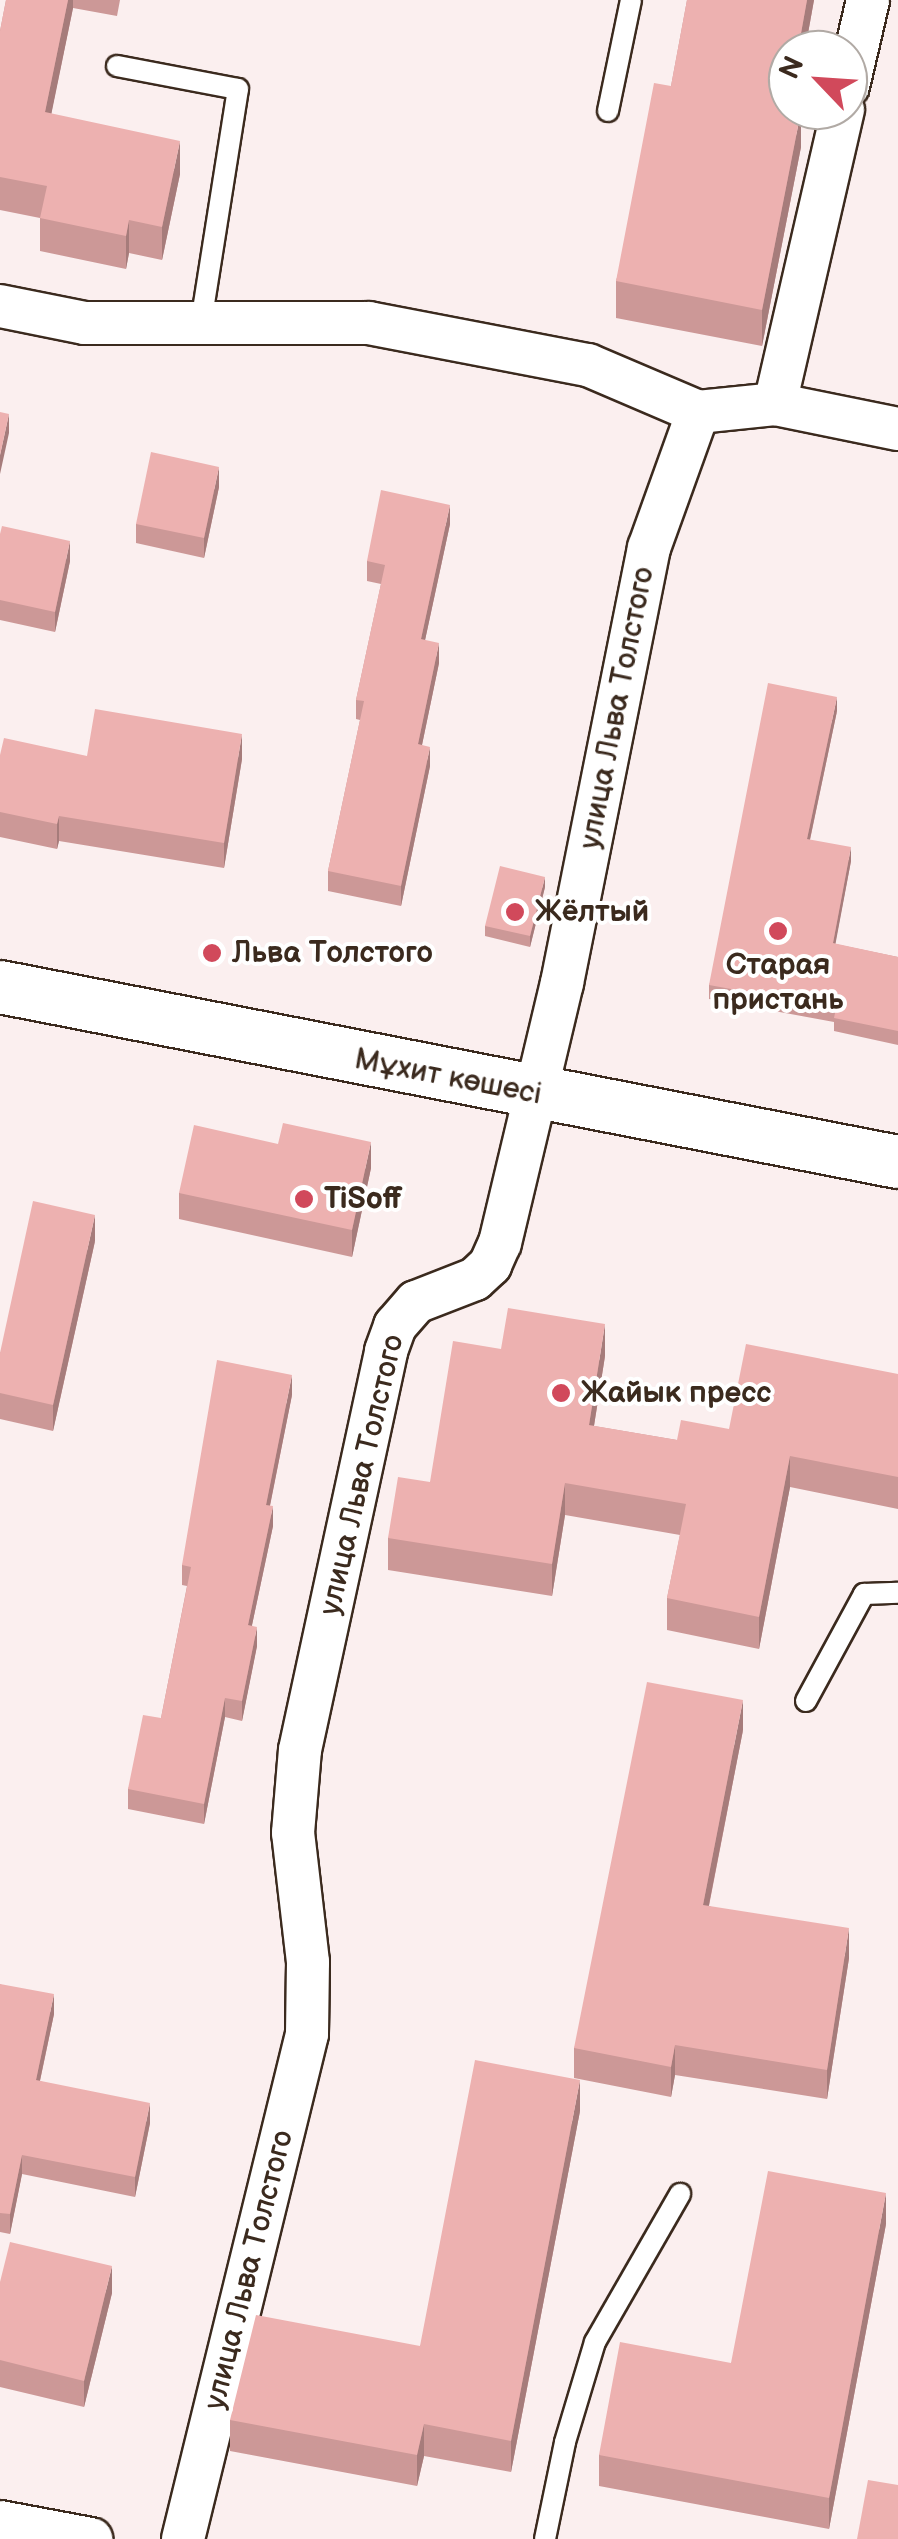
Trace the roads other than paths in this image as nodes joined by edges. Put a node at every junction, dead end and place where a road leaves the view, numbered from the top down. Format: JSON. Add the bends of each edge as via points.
{"nodes":[{"id":1,"x":631,"y":0,"type":"edge"},
{"id":2,"x":868,"y":0,"type":"edge"},
{"id":3,"x":861,"y":30,"type":"edge"},
{"id":4,"x":117,"y":66,"type":"dead end"},
{"id":5,"x":608,"y":111,"type":"dead end"},
{"id":6,"x":837,"y":130,"type":"edge"},
{"id":7,"x":0,"y":306,"type":"edge"},
{"id":8,"x":201,"y":322,"type":"junction"},
{"id":9,"x":775,"y":404,"type":"junction"},
{"id":10,"x":698,"y":412,"type":"junction"},
{"id":11,"x":898,"y":430,"type":"edge"},
{"id":12,"x":0,"y":987,"type":"edge"},
{"id":13,"x":534,"y":1094,"type":"junction"},
{"id":14,"x":898,"y":1162,"type":"edge"},
{"id":15,"x":898,"y":1593,"type":"edge"},
{"id":16,"x":806,"y":1700,"type":"dead end"},
{"id":17,"x":680,"y":2194,"type":"dead end"},
{"id":18,"x":0,"y":2522,"type":"edge"},
{"id":19,"x":91,"y":2539,"type":"edge"},
{"id":20,"x":183,"y":2539,"type":"edge"},
{"id":21,"x":545,"y":2539,"type":"edge"}],
"edges":[{"from":1,"to":5,"type":"lane"},
{"from":2,"to":3,"type":"street"},
{"from":4,"to":8,"type":"lane","via":[[238,90]]},
{"from":6,"to":9,"type":"street"},
{"from":7,"to":8,"type":"street","via":[[85,323]]},
{"from":8,"to":10,"type":"street","via":[[368,323],[457,339],[588,365]]},
{"from":9,"to":10,"type":"street"},
{"from":9,"to":11,"type":"street"},
{"from":10,"to":13,"type":"street","name":"улица Льва Толстого","via":[[649,548]]},
{"from":12,"to":13,"type":"street","name":"Мұхит көшесі"},
{"from":13,"to":14,"type":"street","name":"Мұхит көшесі"},
{"from":13,"to":20,"type":"street","name":"улица Льва Толстого","via":[[490,1265],[475,1279],[416,1302],[395,1326],[386,1351],[300,1750],[293,1833],[308,1962],[307,2034]]},
{"from":15,"to":16,"type":"lane","via":[[864,1594]]},
{"from":17,"to":21,"type":"lane","via":[[595,2342]]},
{"from":18,"to":19,"type":"street"}]}
